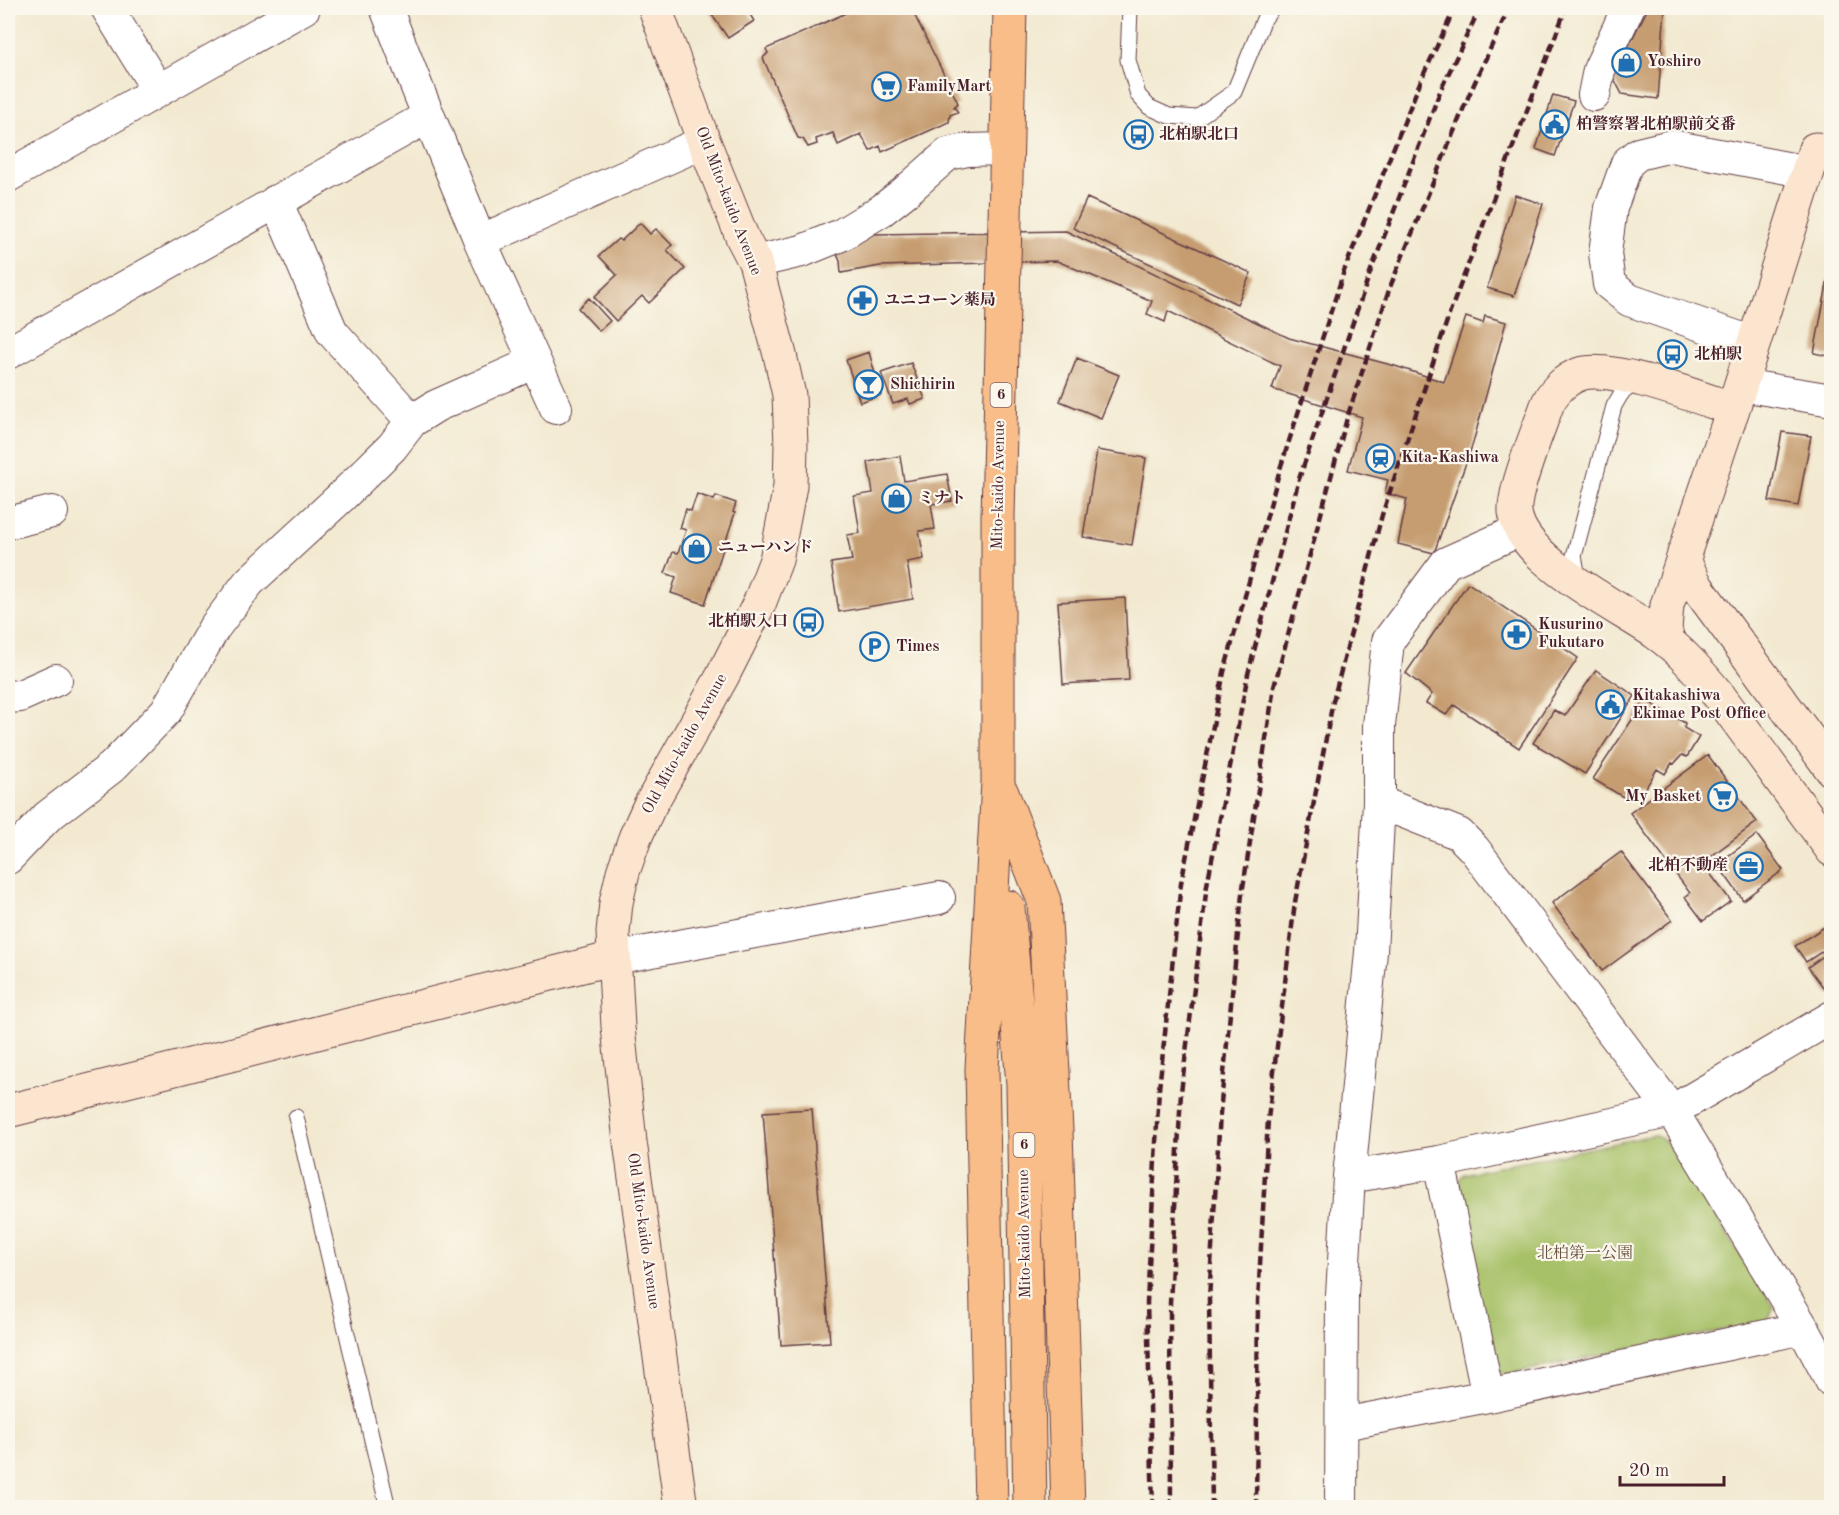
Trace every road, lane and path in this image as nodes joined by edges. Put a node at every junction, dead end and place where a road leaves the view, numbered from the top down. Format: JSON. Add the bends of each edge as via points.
{"nodes":[{"id":1,"x":107,"y":8,"type":"edge"},
{"id":2,"x":304,"y":8,"type":"edge"},
{"id":3,"x":386,"y":8,"type":"edge"},
{"id":4,"x":655,"y":8,"type":"edge"},
{"id":5,"x":1010,"y":8,"type":"edge"},
{"id":6,"x":1130,"y":8,"type":"edge"},
{"id":7,"x":1272,"y":8,"type":"edge"},
{"id":8,"x":1628,"y":8,"type":"edge"},
{"id":9,"x":158,"y":90,"type":"junction"},
{"id":10,"x":1594,"y":95,"type":"dead end"},
{"id":11,"x":429,"y":116,"type":"junction"},
{"id":12,"x":704,"y":142,"type":"junction"},
{"id":13,"x":1007,"y":149,"type":"junction"},
{"id":14,"x":1820,"y":161,"type":"edge"},
{"id":15,"x":8,"y":176,"type":"edge"},
{"id":16,"x":276,"y":201,"type":"junction"},
{"id":17,"x":480,"y":241,"type":"junction"},
{"id":18,"x":755,"y":262,"type":"junction"},
{"id":19,"x":1754,"y":343,"type":"junction"},
{"id":20,"x":8,"y":353,"type":"edge"},
{"id":21,"x":535,"y":362,"type":"junction"},
{"id":22,"x":1639,"y":379,"type":"junction"},
{"id":23,"x":1737,"y":397,"type":"junction"},
{"id":24,"x":1832,"y":400,"type":"edge"},
{"id":25,"x":556,"y":408,"type":"dead end"},
{"id":26,"x":412,"y":421,"type":"junction"},
{"id":27,"x":52,"y":512,"type":"dead end"},
{"id":28,"x":8,"y":523,"type":"edge"},
{"id":29,"x":1521,"y":530,"type":"junction"},
{"id":30,"x":1684,"y":553,"type":"junction"},
{"id":31,"x":1587,"y":588,"type":"junction"},
{"id":32,"x":1663,"y":638,"type":"junction"},
{"id":33,"x":56,"y":680,"type":"dead end"},
{"id":34,"x":8,"y":697,"type":"edge"},
{"id":35,"x":1832,"y":770,"type":"edge"},
{"id":36,"x":998,"y":783,"type":"junction"},
{"id":37,"x":1379,"y":802,"type":"junction"},
{"id":38,"x":1832,"y":850,"type":"edge"},
{"id":39,"x":8,"y":858,"type":"edge"},
{"id":40,"x":939,"y":898,"type":"dead end"},
{"id":41,"x":614,"y":958,"type":"junction"},
{"id":42,"x":1832,"y":1017,"type":"edge"},
{"id":43,"x":8,"y":1110,"type":"edge"},
{"id":44,"x":1672,"y":1111,"type":"junction"},
{"id":45,"x":296,"y":1117,"type":"dead end"},
{"id":46,"x":1440,"y":1162,"type":"junction"},
{"id":47,"x":1349,"y":1177,"type":"junction"},
{"id":48,"x":1803,"y":1328,"type":"junction"},
{"id":49,"x":1832,"y":1382,"type":"edge"},
{"id":50,"x":1488,"y":1396,"type":"junction"},
{"id":51,"x":1343,"y":1424,"type":"junction"},
{"id":52,"x":388,"y":1508,"type":"edge"},
{"id":53,"x":681,"y":1508,"type":"edge"},
{"id":54,"x":991,"y":1508,"type":"edge"},
{"id":55,"x":1030,"y":1508,"type":"edge"},
{"id":56,"x":1068,"y":1508,"type":"edge"},
{"id":57,"x":1341,"y":1508,"type":"edge"}],
"edges":[{"from":1,"to":9,"type":"street"},
{"from":2,"to":9,"type":"street"},
{"from":3,"to":11,"type":"street"},
{"from":4,"to":12,"type":"street","name":"Old Mito-kaido Avenue"},
{"from":5,"to":13,"type":"highway","name":"Mito-kaido Avenue","number":"6"},
{"from":6,"to":7,"type":"lane","via":[[1128,60],[1138,95],[1149,107],[1169,116],[1197,118],[1234,92]]},
{"from":8,"to":10,"type":"street","via":[[1599,70]]},
{"from":9,"to":15,"type":"street"},
{"from":11,"to":16,"type":"street"},
{"from":11,"to":17,"type":"street"},
{"from":12,"to":17,"type":"street"},
{"from":12,"to":18,"type":"street","name":"Old Mito-kaido Avenue"},
{"from":13,"to":18,"type":"street","via":[[948,154],[897,198],[841,235],[802,251]]},
{"from":13,"to":36,"type":"highway","name":"Mito-kaido Avenue","number":"6","via":[[998,516]]},
{"from":14,"to":19,"type":"street"},
{"from":14,"to":19,"type":"street","via":[[1671,146],[1638,154],[1627,163],[1611,208],[1605,253],[1609,284],[1629,300]]},
{"from":16,"to":20,"type":"street"},
{"from":16,"to":26,"type":"street","via":[[332,332]]},
{"from":17,"to":21,"type":"street"},
{"from":18,"to":41,"type":"street","name":"Old Mito-kaido Avenue","via":[[789,395],[790,486],[778,550],[748,625],[635,838],[616,903]]},
{"from":19,"to":23,"type":"street"},
{"from":21,"to":25,"type":"street"},
{"from":21,"to":26,"type":"street","via":[[436,406]]},
{"from":22,"to":23,"type":"street"},
{"from":22,"to":29,"type":"street","via":[[1581,373],[1565,381],[1549,399],[1515,499]]},
{"from":22,"to":31,"type":"lane","via":[[1621,394],[1614,406],[1579,532],[1574,556],[1577,572]]},
{"from":23,"to":24,"type":"street"},
{"from":23,"to":30,"type":"street"},
{"from":26,"to":39,"type":"street","via":[[392,447],[249,582],[214,628],[166,711],[112,768],[47,817]]},
{"from":27,"to":28,"type":"street"},
{"from":29,"to":31,"type":"street","via":[[1537,553]]},
{"from":29,"to":37,"type":"street","via":[[1446,563],[1388,641],[1379,726]]},
{"from":30,"to":32,"type":"street"},
{"from":30,"to":35,"type":"street","via":[[1697,586]]},
{"from":31,"to":32,"type":"street"},
{"from":32,"to":38,"type":"street","via":[[1720,697]]},
{"from":33,"to":34,"type":"street","via":[[20,696]]},
{"from":36,"to":54,"type":"highway","name":"Mito-kaido Avenue","number":"6","via":[[982,1069]]},
{"from":36,"to":55,"type":"highway","name":"Mito-kaido Avenue","number":"6","via":[[1023,1084]]},
{"from":36,"to":56,"type":"highway","via":[[1044,901]]},
{"from":37,"to":44,"type":"street","via":[[1460,834]]},
{"from":37,"to":47,"type":"street","via":[[1371,952]]},
{"from":40,"to":41,"type":"street"},
{"from":41,"to":43,"type":"street"},
{"from":41,"to":53,"type":"street","name":"Old Mito-kaido Avenue","via":[[630,1142]]},
{"from":42,"to":44,"type":"street"},
{"from":44,"to":46,"type":"street"},
{"from":44,"to":48,"type":"street"},
{"from":45,"to":52,"type":"lane"},
{"from":46,"to":47,"type":"street"},
{"from":46,"to":50,"type":"street"},
{"from":47,"to":51,"type":"street","via":[[1342,1295]]},
{"from":48,"to":49,"type":"street"},
{"from":48,"to":50,"type":"street"},
{"from":50,"to":51,"type":"street"},
{"from":51,"to":57,"type":"street"}]}
